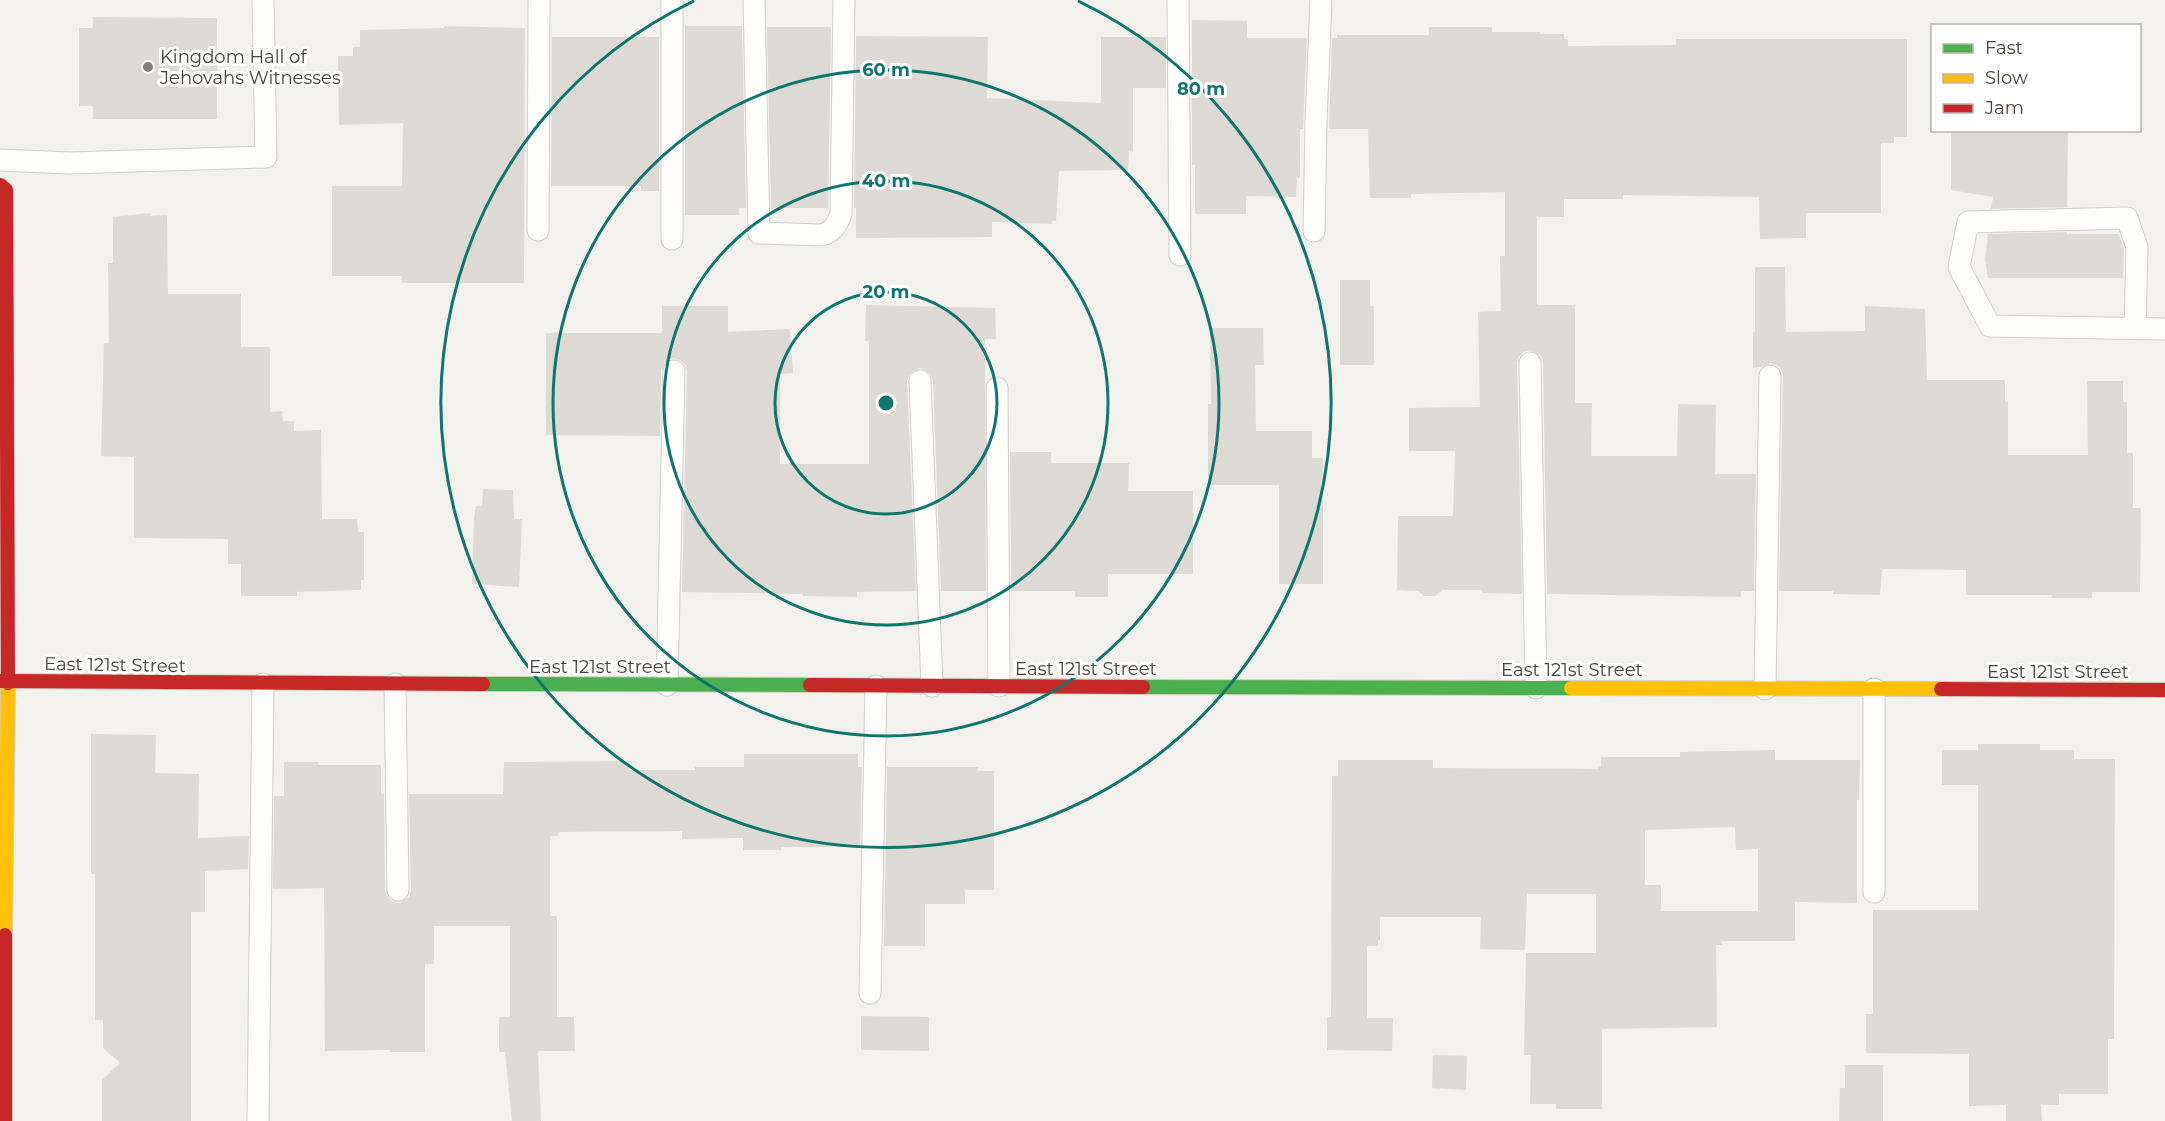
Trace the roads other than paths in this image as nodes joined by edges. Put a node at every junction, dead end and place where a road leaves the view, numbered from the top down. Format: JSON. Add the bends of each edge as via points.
{"nodes":[{"id":1,"x":263,"y":0,"type":"edge"},
{"id":2,"x":539,"y":0,"type":"edge"},
{"id":3,"x":672,"y":0,"type":"edge"},
{"id":4,"x":754,"y":0,"type":"edge"},
{"id":5,"x":844,"y":0,"type":"edge"},
{"id":6,"x":1178,"y":0,"type":"edge"},
{"id":7,"x":1322,"y":0,"type":"edge"},
{"id":8,"x":0,"y":160,"type":"edge"},
{"id":9,"x":0,"y":185,"type":"edge"},
{"id":10,"x":538,"y":230,"type":"dead end"},
{"id":11,"x":1314,"y":231,"type":"dead end"},
{"id":12,"x":672,"y":239,"type":"dead end"},
{"id":13,"x":1180,"y":255,"type":"dead end"},
{"id":14,"x":2135,"y":328,"type":"junction"},
{"id":15,"x":2165,"y":328,"type":"edge"},
{"id":16,"x":1530,"y":363,"type":"dead end"},
{"id":17,"x":674,"y":371,"type":"dead end"},
{"id":18,"x":1770,"y":376,"type":"dead end"},
{"id":19,"x":920,"y":381,"type":"dead end"},
{"id":20,"x":997,"y":388,"type":"dead end"},
{"id":21,"x":4,"y":681,"type":"edge"},
{"id":22,"x":263,"y":684,"type":"junction"},
{"id":23,"x":395,"y":684,"type":"junction"},
{"id":24,"x":667,"y":685,"type":"junction"},
{"id":25,"x":876,"y":686,"type":"junction"},
{"id":26,"x":932,"y":686,"type":"junction"},
{"id":27,"x":999,"y":686,"type":"junction"},
{"id":28,"x":1536,"y":688,"type":"junction"},
{"id":29,"x":1765,"y":689,"type":"junction"},
{"id":30,"x":1874,"y":689,"type":"junction"},
{"id":31,"x":2165,"y":690,"type":"edge"},
{"id":32,"x":398,"y":890,"type":"dead end"},
{"id":33,"x":1874,"y":892,"type":"dead end"},
{"id":34,"x":870,"y":993,"type":"dead end"},
{"id":35,"x":5,"y":1121,"type":"edge"},
{"id":36,"x":258,"y":1121,"type":"edge"}],
"edges":[{"from":1,"to":8,"type":"lane","via":[[266,158],[70,163]]},
{"from":2,"to":10,"type":"lane"},
{"from":3,"to":12,"type":"lane"},
{"from":4,"to":5,"type":"lane","via":[[759,233],[821,235],[835,228],[841,214]]},
{"from":6,"to":13,"type":"lane"},
{"from":7,"to":11,"type":"lane"},
{"from":9,"to":21,"type":"street","via":[[6,190]]},
{"from":14,"to":14,"type":"lane","via":[[2137,247],[2127,218],[1968,222],[1959,267],[1990,326]]},
{"from":14,"to":15,"type":"lane"},
{"from":16,"to":28,"type":"lane"},
{"from":17,"to":24,"type":"lane"},
{"from":18,"to":29,"type":"lane"},
{"from":19,"to":26,"type":"lane"},
{"from":20,"to":27,"type":"lane"},
{"from":21,"to":22,"type":"street","name":"East 121st Street"},
{"from":21,"to":35,"type":"street"},
{"from":22,"to":23,"type":"street","name":"East 121st Street"},
{"from":22,"to":36,"type":"lane"},
{"from":23,"to":24,"type":"street","name":"East 121st Street"},
{"from":23,"to":32,"type":"lane"},
{"from":24,"to":25,"type":"street","name":"East 121st Street"},
{"from":25,"to":26,"type":"street","name":"East 121st Street"},
{"from":25,"to":34,"type":"lane"},
{"from":26,"to":27,"type":"street","name":"East 121st Street"},
{"from":27,"to":28,"type":"street","name":"East 121st Street"},
{"from":28,"to":29,"type":"street","name":"East 121st Street"},
{"from":29,"to":30,"type":"street","name":"East 121st Street"},
{"from":30,"to":31,"type":"street","name":"East 121st Street"},
{"from":30,"to":33,"type":"lane"}]}
